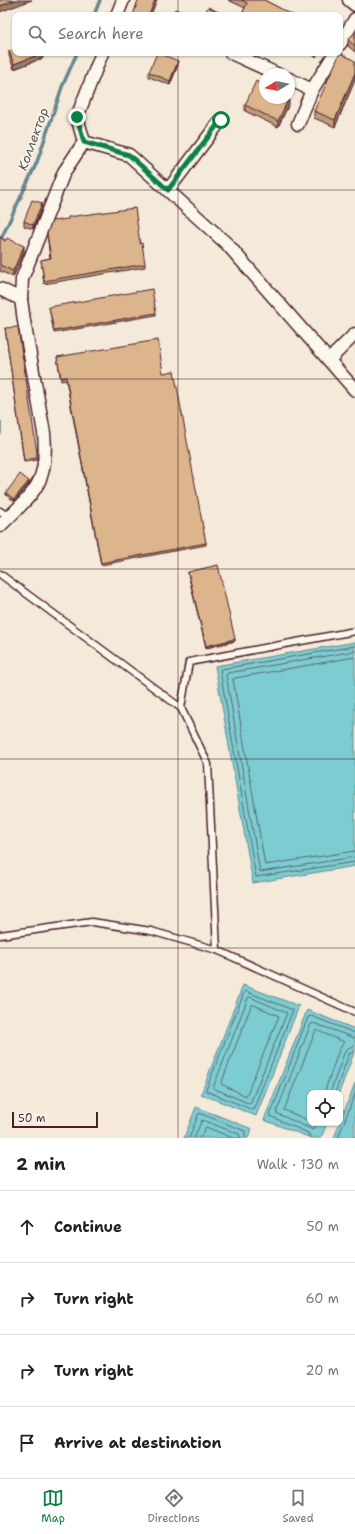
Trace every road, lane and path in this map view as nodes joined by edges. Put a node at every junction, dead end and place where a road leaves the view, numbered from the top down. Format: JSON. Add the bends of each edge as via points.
{"nodes":[{"id":1,"x":123,"y":0,"type":"edge"},
{"id":2,"x":349,"y":0,"type":"edge"},
{"id":3,"x":355,"y":5,"type":"edge"},
{"id":4,"x":118,"y":12,"type":"edge"},
{"id":5,"x":355,"y":19,"type":"edge"},
{"id":6,"x":343,"y":39,"type":"edge"},
{"id":7,"x":101,"y":56,"type":"edge"},
{"id":8,"x":238,"y":56,"type":"edge"},
{"id":9,"x":333,"y":56,"type":"edge"},
{"id":10,"x":264,"y":68,"type":"edge"},
{"id":11,"x":295,"y":82,"type":"edge"},
{"id":12,"x":312,"y":90,"type":"junction"},
{"id":13,"x":221,"y":120,"type":"dead end"},
{"id":14,"x":298,"y":124,"type":"dead end"},
{"id":15,"x":84,"y":142,"type":"junction"},
{"id":16,"x":168,"y":190,"type":"junction"},
{"id":17,"x":0,"y":289,"type":"edge"},
{"id":18,"x":21,"y":299,"type":"junction"},
{"id":19,"x":355,"y":334,"type":"edge"},
{"id":20,"x":329,"y":360,"type":"junction"},
{"id":21,"x":355,"y":390,"type":"edge"},
{"id":22,"x":3,"y":518,"type":"edge"},
{"id":23,"x":0,"y":574,"type":"edge"},
{"id":24,"x":355,"y":631,"type":"edge"},
{"id":25,"x":181,"y":708,"type":"junction"},
{"id":26,"x":0,"y":935,"type":"edge"},
{"id":27,"x":218,"y":950,"type":"junction"},
{"id":28,"x":355,"y":1012,"type":"edge"}],
"edges":[{"from":1,"to":4,"type":"street"},
{"from":2,"to":3,"type":"street"},
{"from":5,"to":6,"type":"street"},
{"from":7,"to":15,"type":"street","via":[[77,117]]},
{"from":8,"to":10,"type":"street"},
{"from":9,"to":12,"type":"street"},
{"from":11,"to":12,"type":"street"},
{"from":12,"to":14,"type":"street"},
{"from":13,"to":16,"type":"street"},
{"from":15,"to":16,"type":"street","via":[[129,155]]},
{"from":15,"to":18,"type":"street","via":[[64,172],[22,279]]},
{"from":16,"to":20,"type":"street","via":[[228,244]]},
{"from":17,"to":18,"type":"street"},
{"from":18,"to":22,"type":"street","via":[[44,433],[45,460],[38,486]]},
{"from":19,"to":20,"type":"street"},
{"from":20,"to":21,"type":"street"},
{"from":23,"to":25,"type":"lane"},
{"from":24,"to":25,"type":"lane","via":[[189,662]]},
{"from":25,"to":27,"type":"lane","via":[[208,764]]},
{"from":26,"to":27,"type":"lane","via":[[92,922],[151,931]]},
{"from":27,"to":28,"type":"lane"}]}
